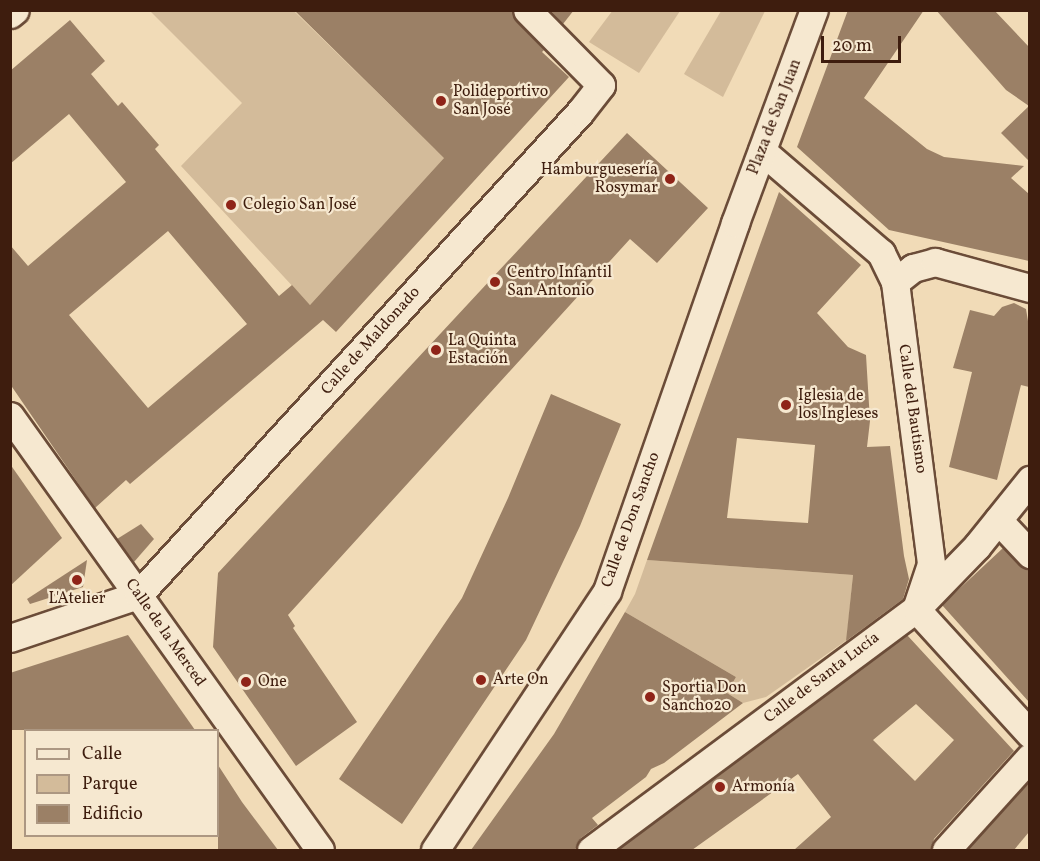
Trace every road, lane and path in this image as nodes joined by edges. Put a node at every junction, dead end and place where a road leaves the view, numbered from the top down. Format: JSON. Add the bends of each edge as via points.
{"nodes":[{"id":1,"x":15,"y":10,"type":"edge"},
{"id":2,"x":526,"y":10,"type":"edge"},
{"id":3,"x":814,"y":10,"type":"edge"},
{"id":4,"x":10,"y":14,"type":"edge"},
{"id":5,"x":762,"y":151,"type":"junction"},
{"id":6,"x":735,"y":223,"type":"joint"},
{"id":7,"x":895,"y":282,"type":"junction"},
{"id":8,"x":1029,"y":288,"type":"edge"},
{"id":9,"x":10,"y":416,"type":"edge"},
{"id":10,"x":1029,"y":480,"type":"edge"},
{"id":11,"x":998,"y":520,"type":"junction"},
{"id":12,"x":929,"y":535,"type":"junction"},
{"id":13,"x":977,"y":546,"type":"junction"},
{"id":14,"x":1029,"y":554,"type":"edge"},
{"id":15,"x":138,"y":595,"type":"junction"},
{"id":16,"x":916,"y":609,"type":"junction"},
{"id":17,"x":10,"y":638,"type":"edge"},
{"id":18,"x":1029,"y":734,"type":"edge"},
{"id":19,"x":1029,"y":757,"type":"edge"},
{"id":20,"x":320,"y":850,"type":"edge"},
{"id":21,"x":435,"y":850,"type":"edge"},
{"id":22,"x":591,"y":850,"type":"edge"},
{"id":23,"x":945,"y":850,"type":"edge"}],
"edges":[{"from":1,"to":4,"type":"street"},
{"from":2,"to":15,"type":"street","name":"Calle de Maldonado","via":[[601,85]]},
{"from":3,"to":5,"type":"street","name":"Plaza de San Juan"},
{"from":5,"to":6,"type":"street","name":"Plaza de San Juan"},
{"from":5,"to":7,"type":"street","name":"Calle del Bautismo","via":[[881,253]]},
{"from":6,"to":21,"type":"street","name":"Calle de Don Sancho","via":[[607,591]]},
{"from":7,"to":8,"type":"street","via":[[913,268],[935,262]]},
{"from":7,"to":12,"type":"street","name":"Calle del Bautismo"},
{"from":9,"to":15,"type":"street","name":"Calle de la Merced"},
{"from":10,"to":11,"type":"street","name":"Calle de Santa Lucía"},
{"from":11,"to":13,"type":"street","name":"Calle de Santa Lucía"},
{"from":11,"to":14,"type":"street"},
{"from":12,"to":13,"type":"street","via":[[947,547]]},
{"from":12,"to":16,"type":"street","name":"Calle del Bautismo","via":[[931,564]]},
{"from":13,"to":16,"type":"street","name":"Calle de Santa Lucía"},
{"from":15,"to":17,"type":"street"},
{"from":15,"to":20,"type":"street","name":"Calle de la Merced"},
{"from":16,"to":18,"type":"street"},
{"from":16,"to":22,"type":"street","name":"Calle de Santa Lucía"},
{"from":19,"to":23,"type":"street"}]}
